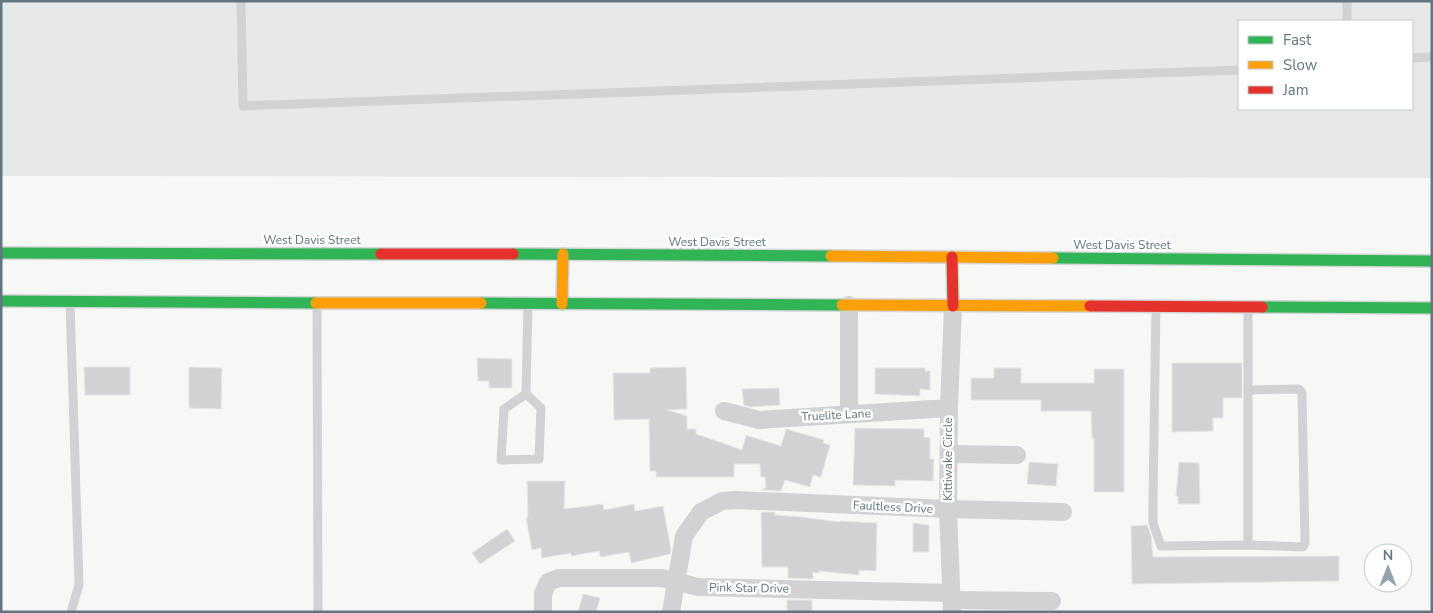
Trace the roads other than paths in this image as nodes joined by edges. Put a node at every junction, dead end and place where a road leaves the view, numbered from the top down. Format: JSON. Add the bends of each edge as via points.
{"nodes":[{"id":1,"x":241,"y":1,"type":"edge"},
{"id":2,"x":1347,"y":1,"type":"edge"},
{"id":3,"x":1348,"y":20,"type":"edge"},
{"id":4,"x":1432,"y":57,"type":"edge"},
{"id":5,"x":1413,"y":58,"type":"edge"},
{"id":6,"x":1238,"y":70,"type":"edge"},
{"id":7,"x":1,"y":253,"type":"edge"},
{"id":8,"x":563,"y":254,"type":"junction"},
{"id":9,"x":952,"y":257,"type":"junction"},
{"id":10,"x":1430,"y":261,"type":"edge"},
{"id":11,"x":1432,"y":276,"type":"edge"},
{"id":12,"x":1,"y":302,"type":"edge"},
{"id":13,"x":70,"y":302,"type":"junction"},
{"id":14,"x":317,"y":302,"type":"junction"},
{"id":15,"x":528,"y":304,"type":"junction"},
{"id":16,"x":562,"y":304,"type":"junction"},
{"id":17,"x":849,"y":305,"type":"junction"},
{"id":18,"x":952,"y":306,"type":"junction"},
{"id":19,"x":1156,"y":307,"type":"junction"},
{"id":20,"x":1248,"y":307,"type":"junction"},
{"id":21,"x":1432,"y":308,"type":"edge"},
{"id":22,"x":1248,"y":390,"type":"junction"},
{"id":23,"x":526,"y":394,"type":"junction"},
{"id":24,"x":949,"y":408,"type":"junction"},
{"id":25,"x":724,"y":411,"type":"dead end"},
{"id":26,"x":849,"y":414,"type":"junction"},
{"id":27,"x":949,"y":454,"type":"junction"},
{"id":28,"x":1017,"y":456,"type":"dead end"},
{"id":29,"x":948,"y":509,"type":"junction"},
{"id":30,"x":1063,"y":512,"type":"dead end"},
{"id":31,"x":1248,"y":545,"type":"junction"},
{"id":32,"x":677,"y":581,"type":"junction"},
{"id":33,"x":1052,"y":600,"type":"dead end"},
{"id":34,"x":952,"y":602,"type":"edge"},
{"id":35,"x":71,"y":612,"type":"edge"},
{"id":36,"x":318,"y":612,"type":"edge"},
{"id":37,"x":543,"y":612,"type":"edge"},
{"id":38,"x":671,"y":612,"type":"edge"}],
"edges":[{"from":1,"to":6,"type":"lane","via":[[243,106]]},
{"from":2,"to":3,"type":"lane"},
{"from":4,"to":5,"type":"lane"},
{"from":7,"to":8,"type":"main road","name":"West Davis Street"},
{"from":8,"to":9,"type":"main road","name":"West Davis Street"},
{"from":8,"to":16,"type":"main road"},
{"from":9,"to":10,"type":"main road","name":"West Davis Street"},
{"from":9,"to":18,"type":"main road"},
{"from":10,"to":11,"type":"main road"},
{"from":12,"to":13,"type":"main road"},
{"from":13,"to":14,"type":"main road"},
{"from":13,"to":35,"type":"lane","via":[[79,585]]},
{"from":14,"to":15,"type":"main road"},
{"from":14,"to":36,"type":"lane"},
{"from":15,"to":16,"type":"main road"},
{"from":15,"to":23,"type":"lane"},
{"from":16,"to":17,"type":"main road"},
{"from":17,"to":18,"type":"main road"},
{"from":17,"to":26,"type":"street"},
{"from":18,"to":19,"type":"main road"},
{"from":18,"to":24,"type":"street","name":"Kittiwake Circle"},
{"from":19,"to":20,"type":"main road"},
{"from":19,"to":31,"type":"lane","via":[[1153,523],[1161,546]]},
{"from":20,"to":21,"type":"main road"},
{"from":20,"to":22,"type":"lane"},
{"from":22,"to":31,"type":"lane"},
{"from":22,"to":31,"type":"lane","via":[[1299,389],[1302,393],[1306,542],[1303,546]]},
{"from":23,"to":23,"type":"lane","via":[[504,409],[501,460],[539,459],[541,408]]},
{"from":24,"to":26,"type":"street","name":"Truelite Lane"},
{"from":24,"to":27,"type":"street","name":"Kittiwake Circle"},
{"from":25,"to":26,"type":"street","name":"Truelite Lane","via":[[759,420]]},
{"from":27,"to":28,"type":"street"},
{"from":27,"to":29,"type":"street","name":"Kittiwake Circle"},
{"from":29,"to":30,"type":"street","name":"Faultless Drive"},
{"from":29,"to":32,"type":"street","name":"Faultless Drive","via":[[722,502],[701,512],[684,536]]},
{"from":29,"to":34,"type":"street","name":"Kittiwake Circle"},
{"from":32,"to":34,"type":"street","name":"Pink Star Drive","via":[[698,587]]},
{"from":32,"to":37,"type":"street","name":"Pink Star Drive","via":[[662,578],[559,578],[548,582],[543,594]]},
{"from":32,"to":38,"type":"street"},
{"from":33,"to":34,"type":"street","name":"Pink Star Drive"}]}
